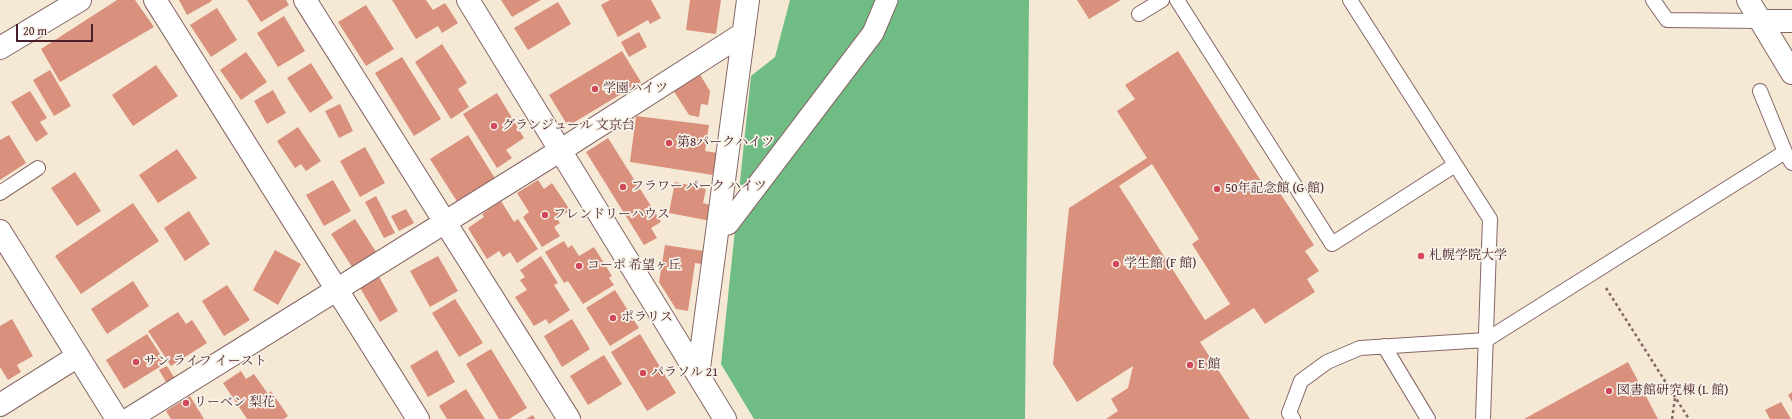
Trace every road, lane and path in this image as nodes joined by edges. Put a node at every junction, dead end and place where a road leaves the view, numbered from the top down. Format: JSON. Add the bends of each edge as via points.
{"nodes":[{"id":1,"x":80,"y":0,"type":"edge"},
{"id":2,"x":155,"y":0,"type":"edge"},
{"id":3,"x":305,"y":0,"type":"edge"},
{"id":4,"x":468,"y":0,"type":"edge"},
{"id":5,"x":748,"y":0,"type":"edge"},
{"id":6,"x":887,"y":0,"type":"edge"},
{"id":7,"x":1162,"y":0,"type":"edge"},
{"id":8,"x":1177,"y":0,"type":"edge"},
{"id":9,"x":1350,"y":0,"type":"edge"},
{"id":10,"x":1653,"y":0,"type":"edge"},
{"id":11,"x":1748,"y":0,"type":"edge"},
{"id":12,"x":1139,"y":14,"type":"dead end"},
{"id":13,"x":1761,"y":21,"type":"junction"},
{"id":14,"x":1792,"y":21,"type":"edge"},
{"id":15,"x":744,"y":33,"type":"junction"},
{"id":16,"x":0,"y":48,"type":"edge"},
{"id":17,"x":1792,"y":73,"type":"edge"},
{"id":18,"x":1760,"y":91,"type":"dead end"},
{"id":19,"x":561,"y":150,"type":"junction"},
{"id":20,"x":1788,"y":158,"type":"edge"},
{"id":21,"x":1455,"y":165,"type":"junction"},
{"id":22,"x":38,"y":168,"type":"dead end"},
{"id":23,"x":0,"y":193,"type":"edge"},
{"id":24,"x":444,"y":221,"type":"junction"},
{"id":25,"x":728,"y":224,"type":"dead end"},
{"id":26,"x":0,"y":233,"type":"edge"},
{"id":27,"x":1596,"y":271,"type":"junction"},
{"id":28,"x":336,"y":289,"type":"junction"},
{"id":29,"x":1486,"y":340,"type":"junction"},
{"id":30,"x":1384,"y":346,"type":"junction"},
{"id":31,"x":78,"y":356,"type":"junction"},
{"id":32,"x":698,"y":375,"type":"junction"},
{"id":33,"x":1675,"y":397,"type":"junction"},
{"id":34,"x":0,"y":405,"type":"edge"},
{"id":35,"x":117,"y":419,"type":"edge"},
{"id":36,"x":129,"y":419,"type":"edge"},
{"id":37,"x":418,"y":419,"type":"edge"},
{"id":38,"x":570,"y":419,"type":"edge"},
{"id":39,"x":725,"y":419,"type":"edge"},
{"id":40,"x":1293,"y":419,"type":"edge"},
{"id":41,"x":1428,"y":419,"type":"edge"},
{"id":42,"x":1483,"y":419,"type":"edge"},
{"id":43,"x":1672,"y":419,"type":"edge"},
{"id":44,"x":1689,"y":419,"type":"edge"}],
"edges":[{"from":1,"to":16,"type":"street"},
{"from":2,"to":28,"type":"street"},
{"from":3,"to":24,"type":"street"},
{"from":4,"to":19,"type":"street"},
{"from":5,"to":15,"type":"street"},
{"from":6,"to":25,"type":"street","via":[[873,34]]},
{"from":7,"to":12,"type":"lane"},
{"from":8,"to":21,"type":"lane","via":[[1332,244]]},
{"from":9,"to":21,"type":"lane"},
{"from":10,"to":13,"type":"lane","via":[[1667,20]]},
{"from":11,"to":13,"type":"street"},
{"from":13,"to":14,"type":"street"},
{"from":13,"to":17,"type":"street"},
{"from":15,"to":19,"type":"street"},
{"from":15,"to":32,"type":"street"},
{"from":18,"to":20,"type":"lane"},
{"from":19,"to":24,"type":"street"},
{"from":19,"to":32,"type":"street"},
{"from":20,"to":27,"type":"lane"},
{"from":21,"to":29,"type":"lane","via":[[1490,219]]},
{"from":22,"to":23,"type":"lane"},
{"from":24,"to":28,"type":"street"},
{"from":24,"to":38,"type":"street"},
{"from":26,"to":31,"type":"street"},
{"from":27,"to":29,"type":"lane"},
{"from":27,"to":33,"type":"path"},
{"from":28,"to":36,"type":"street"},
{"from":28,"to":37,"type":"street"},
{"from":29,"to":30,"type":"lane"},
{"from":29,"to":42,"type":"lane"},
{"from":30,"to":40,"type":"lane","via":[[1360,348],[1327,362],[1301,381],[1289,413]]},
{"from":30,"to":41,"type":"lane"},
{"from":31,"to":34,"type":"street"},
{"from":31,"to":35,"type":"street"},
{"from":32,"to":39,"type":"street"},
{"from":33,"to":43,"type":"path"},
{"from":33,"to":44,"type":"path"}]}
